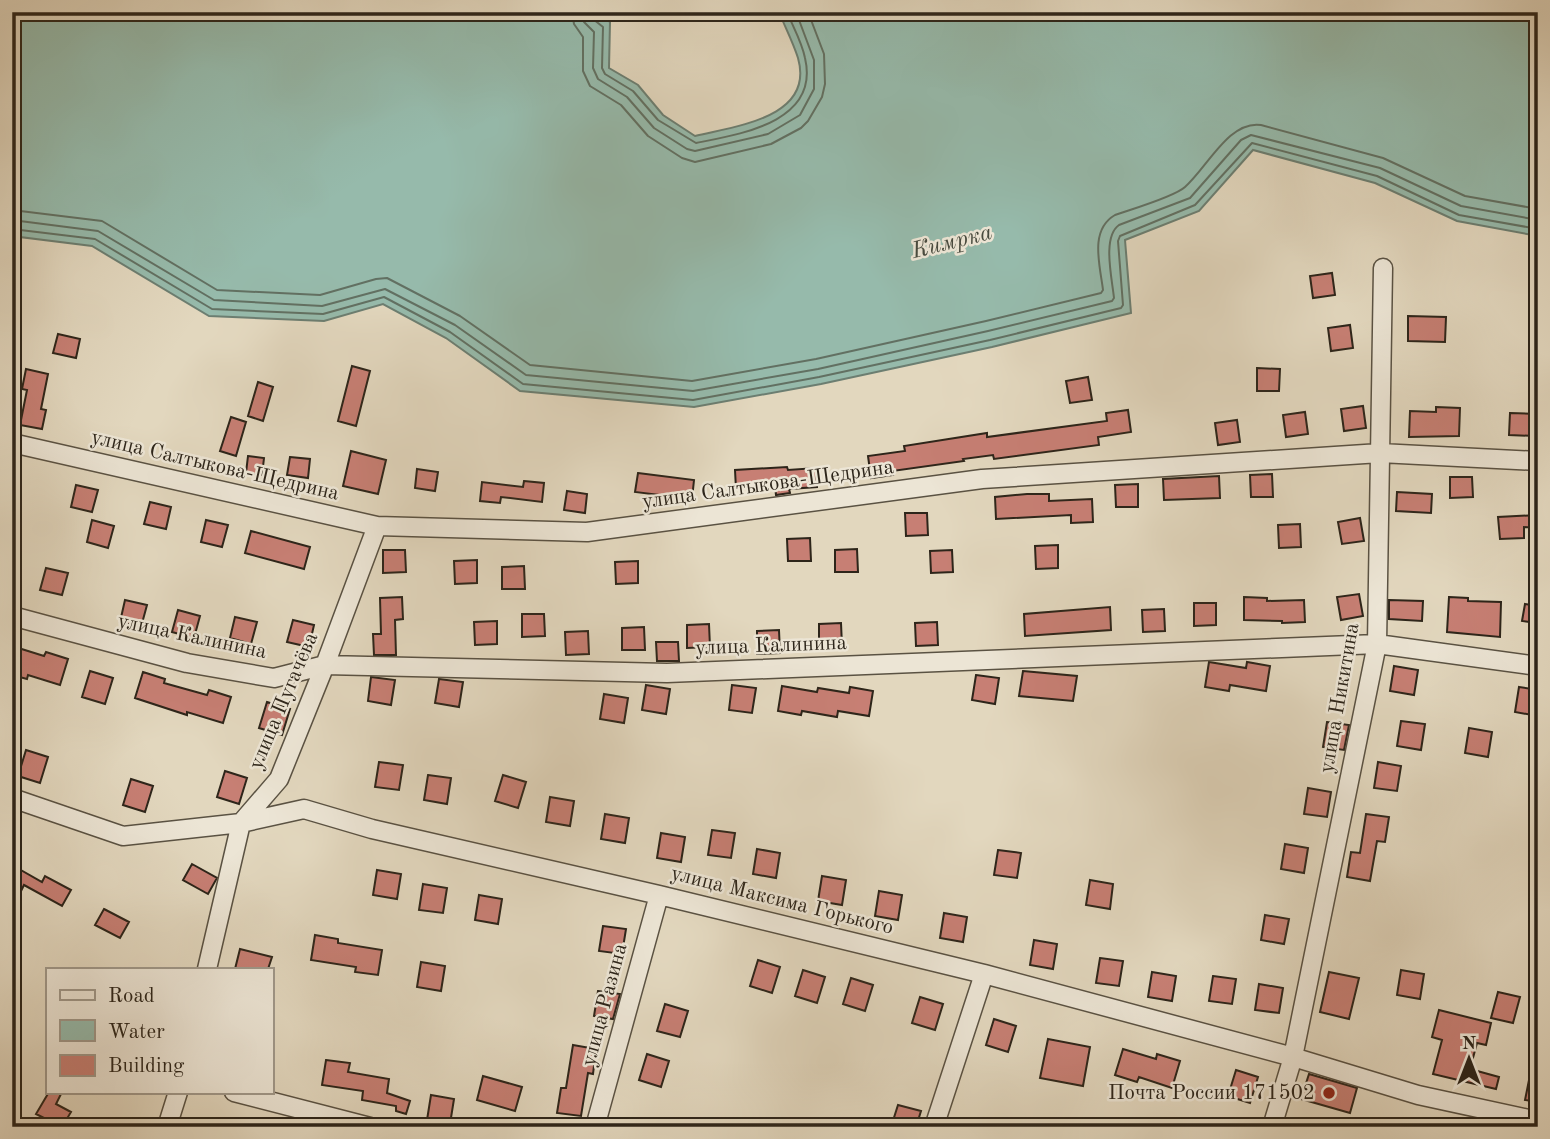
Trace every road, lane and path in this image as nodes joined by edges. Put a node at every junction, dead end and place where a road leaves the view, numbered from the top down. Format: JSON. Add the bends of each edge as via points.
{"nodes":[{"id":1,"x":1383,"y":268,"type":"dead end"},
{"id":2,"x":12,"y":443,"type":"edge"},
{"id":3,"x":1380,"y":453,"type":"junction"},
{"id":4,"x":1538,"y":461,"type":"edge"},
{"id":5,"x":377,"y":526,"type":"junction"},
{"id":6,"x":12,"y":616,"type":"edge"},
{"id":7,"x":1377,"y":644,"type":"junction"},
{"id":8,"x":325,"y":665,"type":"junction"},
{"id":9,"x":1538,"y":666,"type":"edge"},
{"id":10,"x":12,"y":798,"type":"edge"},
{"id":11,"x":241,"y":823,"type":"junction"},
{"id":12,"x":659,"y":895,"type":"junction"},
{"id":13,"x":207,"y":968,"type":"edge"},
{"id":14,"x":984,"y":974,"type":"junction"},
{"id":15,"x":1293,"y":1057,"type":"junction"},
{"id":16,"x":177,"y":1094,"type":"edge"},
{"id":17,"x":242,"y":1094,"type":"edge"},
{"id":18,"x":1538,"y":1121,"type":"edge"},
{"id":19,"x":167,"y":1127,"type":"edge"},
{"id":20,"x":370,"y":1127,"type":"edge"},
{"id":21,"x":596,"y":1127,"type":"edge"},
{"id":22,"x":934,"y":1127,"type":"edge"},
{"id":23,"x":1272,"y":1127,"type":"edge"}],
"edges":[{"from":1,"to":3,"type":"street","name":"улица Никитина"},
{"from":2,"to":5,"type":"street","name":"улица Салтыкова-Щедрина"},
{"from":3,"to":4,"type":"street","name":"улица Салтыкова-Щедрина"},
{"from":3,"to":5,"type":"street","name":"улица Салтыкова-Щедрина","via":[[982,479],[587,532]]},
{"from":3,"to":7,"type":"street","name":"улица Никитина"},
{"from":5,"to":8,"type":"street","name":"улица Пугачёва"},
{"from":6,"to":8,"type":"street","name":"улица Калинина","via":[[187,663],[274,678]]},
{"from":7,"to":8,"type":"street","name":"улица Калинина","via":[[667,673]]},
{"from":7,"to":9,"type":"street","name":"улица Калинина"},
{"from":7,"to":15,"type":"street","name":"улица Никитина"},
{"from":8,"to":11,"type":"street","name":"улица Пугачёва","via":[[279,779]]},
{"from":10,"to":11,"type":"street","name":"улица Максима Горького","via":[[122,836]]},
{"from":11,"to":12,"type":"street","name":"улица Максима Горького","via":[[304,809]]},
{"from":11,"to":13,"type":"street","name":"улица Пугачёва"},
{"from":12,"to":14,"type":"street","name":"улица Максима Горького"},
{"from":12,"to":21,"type":"street","name":"улица Разина"},
{"from":14,"to":15,"type":"street","name":"улица Максима Горького"},
{"from":14,"to":22,"type":"street"},
{"from":15,"to":18,"type":"street","name":"улица Максима Горького","via":[[1418,1095]]},
{"from":15,"to":23,"type":"street","name":"улица Никитина"},
{"from":16,"to":19,"type":"street"},
{"from":17,"to":20,"type":"street"}]}
